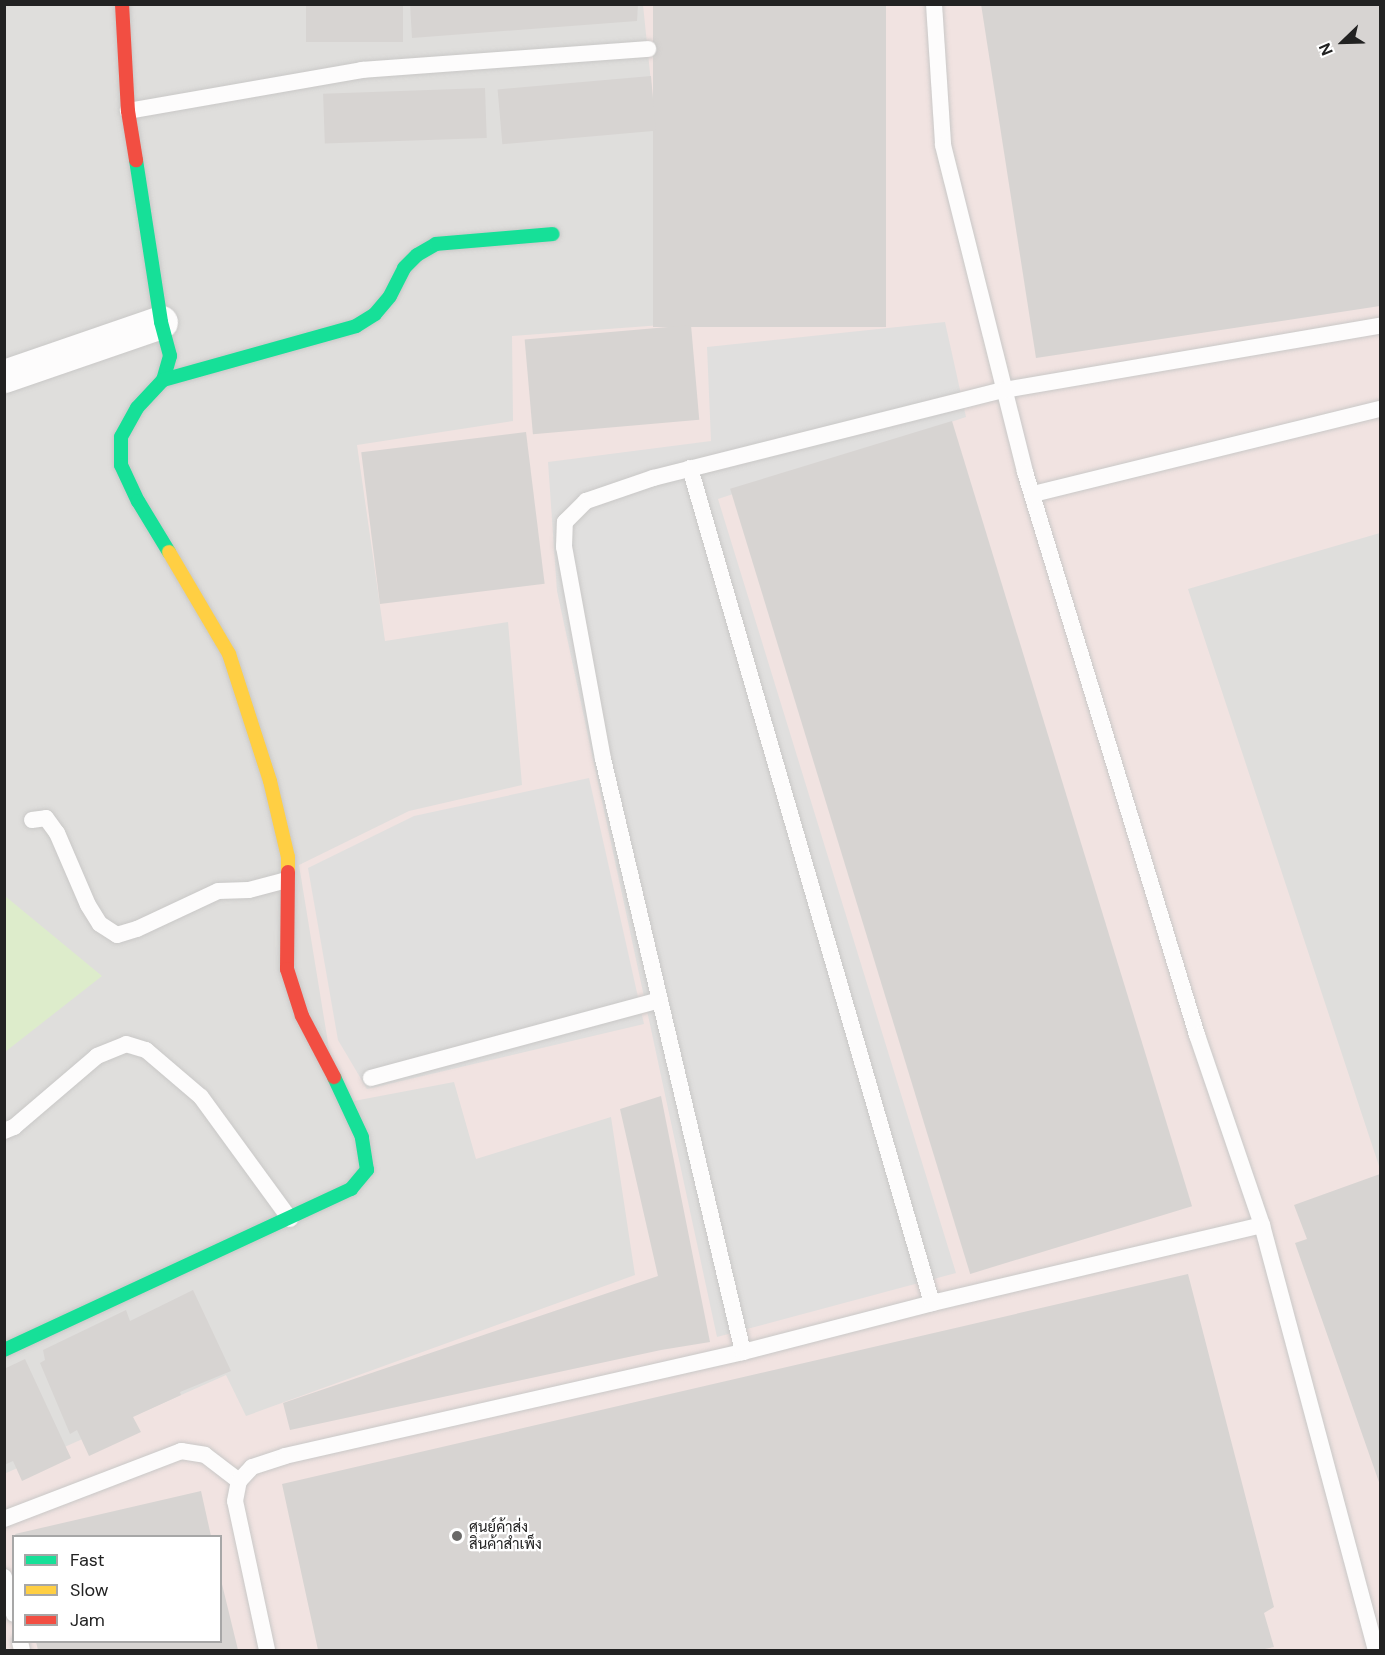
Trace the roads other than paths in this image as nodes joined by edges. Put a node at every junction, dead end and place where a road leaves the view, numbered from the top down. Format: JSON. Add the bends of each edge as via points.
{"nodes":[{"id":1,"x":122,"y":4,"type":"edge"},
{"id":2,"x":934,"y":4,"type":"edge"},
{"id":3,"x":648,"y":49,"type":"dead end"},
{"id":4,"x":128,"y":111,"type":"junction"},
{"id":5,"x":553,"y":234,"type":"dead end"},
{"id":6,"x":161,"y":322,"type":"junction"},
{"id":7,"x":1380,"y":326,"type":"edge"},
{"id":8,"x":4,"y":376,"type":"edge"},
{"id":9,"x":163,"y":380,"type":"junction"},
{"id":10,"x":1005,"y":390,"type":"junction"},
{"id":11,"x":1380,"y":409,"type":"edge"},
{"id":12,"x":690,"y":468,"type":"junction"},
{"id":13,"x":1033,"y":494,"type":"junction"},
{"id":14,"x":32,"y":820,"type":"dead end"},
{"id":15,"x":287,"y":880,"type":"junction"},
{"id":16,"x":660,"y":1000,"type":"junction"},
{"id":17,"x":371,"y":1078,"type":"dead end"},
{"id":18,"x":4,"y":1131,"type":"edge"},
{"id":19,"x":290,"y":1219,"type":"junction"},
{"id":20,"x":1262,"y":1225,"type":"junction"},
{"id":21,"x":932,"y":1304,"type":"junction"},
{"id":22,"x":4,"y":1350,"type":"edge"},
{"id":23,"x":743,"y":1352,"type":"junction"},
{"id":24,"x":239,"y":1481,"type":"junction"},
{"id":25,"x":4,"y":1519,"type":"edge"},
{"id":26,"x":4,"y":1578,"type":"edge"},
{"id":27,"x":12,"y":1607,"type":"edge"},
{"id":28,"x":267,"y":1650,"type":"edge"},
{"id":29,"x":1376,"y":1650,"type":"edge"}],
"edges":[{"from":1,"to":4,"type":"street"},
{"from":2,"to":10,"type":"lane","via":[[944,145]]},
{"from":3,"to":4,"type":"lane","via":[[362,70]]},
{"from":4,"to":6,"type":"street"},
{"from":5,"to":9,"type":"street","via":[[436,244],[404,268],[390,296],[375,314],[356,326]]},
{"from":6,"to":8,"type":"street"},
{"from":6,"to":9,"type":"street","via":[[170,356]]},
{"from":7,"to":10,"type":"lane"},
{"from":9,"to":15,"type":"street","via":[[137,408],[121,437],[121,465],[138,501],[229,654],[270,781],[288,857]]},
{"from":10,"to":12,"type":"lane"},
{"from":10,"to":13,"type":"lane"},
{"from":11,"to":13,"type":"lane"},
{"from":12,"to":16,"type":"lane","via":[[586,501],[566,522],[564,547],[603,759]]},
{"from":12,"to":21,"type":"lane"},
{"from":13,"to":20,"type":"lane","via":[[1197,1035]]},
{"from":14,"to":15,"type":"lane","via":[[46,818],[57,833],[88,905],[100,924],[117,935],[218,891],[249,890]]},
{"from":15,"to":19,"type":"street","via":[[287,969],[302,1016],[362,1137],[367,1170],[351,1189]]},
{"from":16,"to":17,"type":"lane"},
{"from":16,"to":23,"type":"lane"},
{"from":18,"to":19,"type":"lane","via":[[14,1127],[97,1056],[126,1044],[146,1050],[201,1097]]},
{"from":19,"to":22,"type":"street"},
{"from":20,"to":21,"type":"lane"},
{"from":20,"to":29,"type":"lane"},
{"from":21,"to":23,"type":"lane"},
{"from":23,"to":24,"type":"lane","via":[[285,1456],[252,1467]]},
{"from":24,"to":25,"type":"lane","via":[[205,1455],[181,1451]]},
{"from":24,"to":28,"type":"lane","via":[[235,1501]]},
{"from":26,"to":27,"type":"lane"}]}
